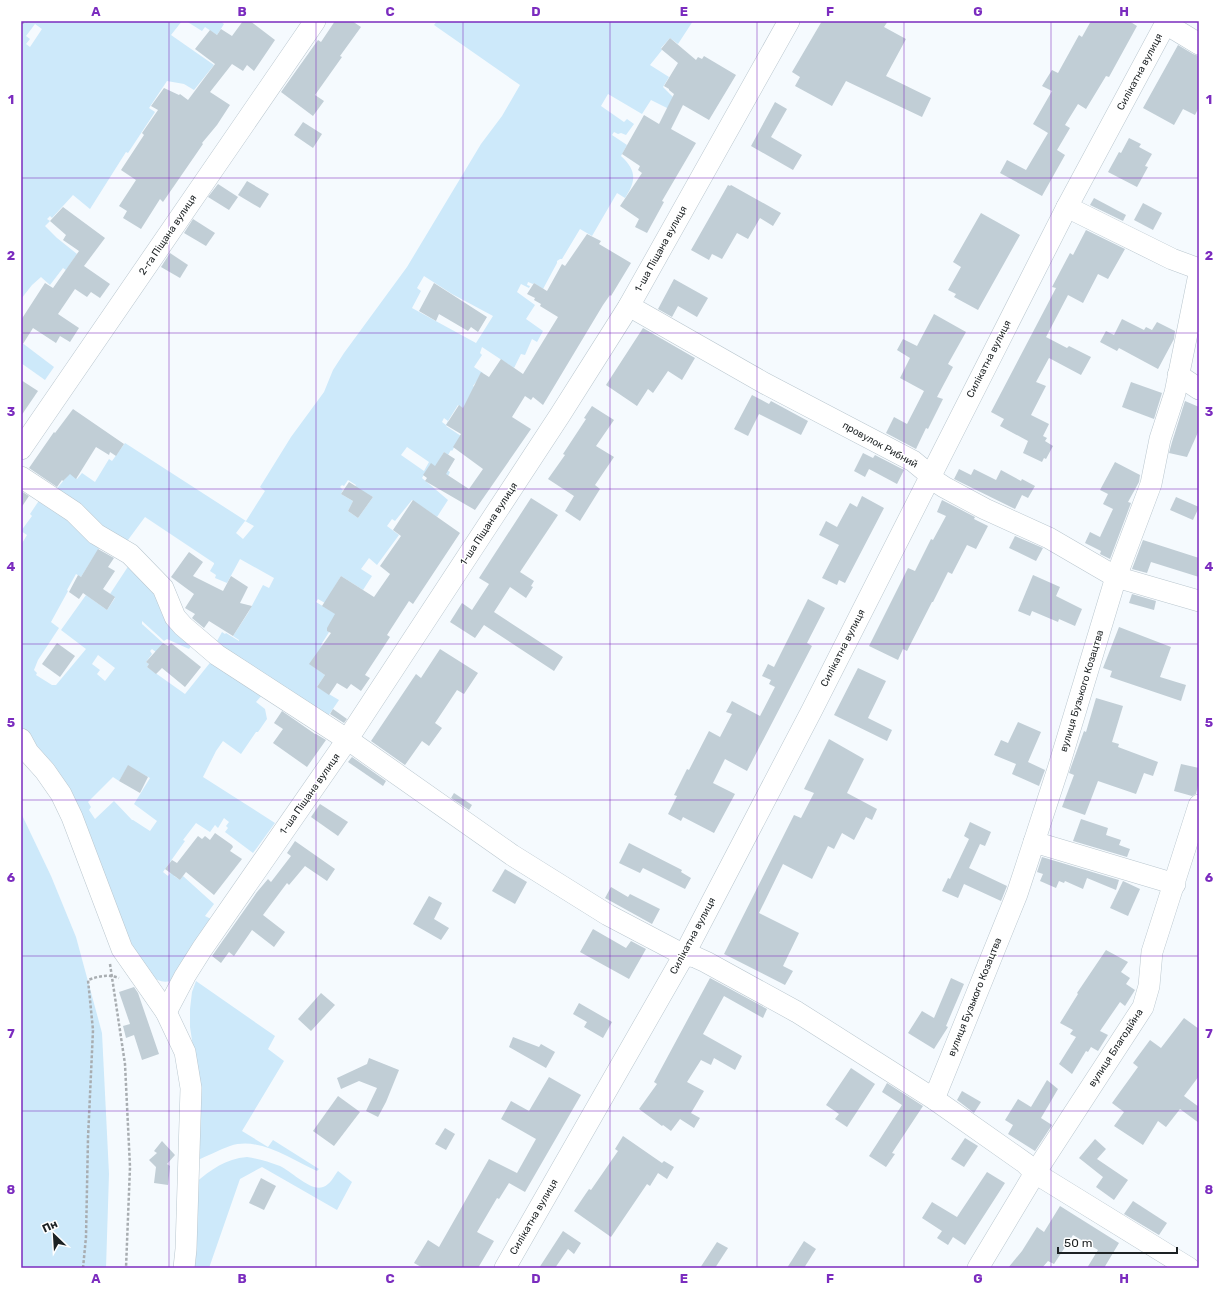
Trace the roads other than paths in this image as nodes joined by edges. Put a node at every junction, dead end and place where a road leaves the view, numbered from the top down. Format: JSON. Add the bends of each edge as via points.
{"nodes":[{"id":1,"x":315,"y":21,"type":"edge"},
{"id":2,"x":789,"y":21,"type":"edge"},
{"id":3,"x":1166,"y":23,"type":"edge"},
{"id":4,"x":1199,"y":44,"type":"edge"},
{"id":5,"x":1067,"y":207,"type":"junction"},
{"id":6,"x":1199,"y":269,"type":"edge"},
{"id":7,"x":1199,"y":274,"type":"edge"},
{"id":8,"x":629,"y":306,"type":"junction"},
{"id":9,"x":1178,"y":375,"type":"junction"},
{"id":10,"x":1199,"y":390,"type":"edge"},
{"id":11,"x":21,"y":449,"type":"edge"},
{"id":12,"x":930,"y":475,"type":"junction"},
{"id":13,"x":21,"y":477,"type":"edge"},
{"id":14,"x":1116,"y":577,"type":"junction"},
{"id":15,"x":1199,"y":601,"type":"edge"},
{"id":16,"x":21,"y":739,"type":"edge"},
{"id":17,"x":347,"y":740,"type":"junction"},
{"id":18,"x":1199,"y":805,"type":"edge"},
{"id":19,"x":1034,"y":842,"type":"junction"},
{"id":20,"x":1175,"y":884,"type":"junction"},
{"id":21,"x":684,"y":955,"type":"junction"},
{"id":22,"x":166,"y":1012,"type":"junction"},
{"id":23,"x":934,"y":1099,"type":"junction"},
{"id":24,"x":1035,"y":1173,"type":"junction"},
{"id":25,"x":184,"y":1268,"type":"edge"},
{"id":26,"x":505,"y":1268,"type":"edge"},
{"id":27,"x":978,"y":1268,"type":"edge"},
{"id":28,"x":1189,"y":1268,"type":"edge"}],
"edges":[{"from":1,"to":11,"type":"street","name":"2-га Піщана вулиця"},
{"from":2,"to":8,"type":"street","name":"1-ша Піщана вулиця"},
{"from":3,"to":4,"type":"street"},
{"from":3,"to":5,"type":"street","name":"Силікатна вулиця"},
{"from":5,"to":6,"type":"street","via":[[1172,259]]},
{"from":5,"to":12,"type":"street","name":"Силікатна вулиця"},
{"from":7,"to":9,"type":"street","name":"вулиця Бузького Козацтва"},
{"from":8,"to":12,"type":"street","name":"провулок Рибний","via":[[764,383],[913,461]]},
{"from":8,"to":17,"type":"street","name":"1-ша Піщана вулиця"},
{"from":9,"to":10,"type":"street"},
{"from":9,"to":14,"type":"street","name":"вулиця Бузького Козацтва","via":[[1160,439],[1151,484]]},
{"from":12,"to":14,"type":"street","name":"провулок Рибний","via":[[944,487],[1049,538]]},
{"from":12,"to":21,"type":"street","name":"Силікатна вулиця","via":[[812,710]]},
{"from":13,"to":17,"type":"street","via":[[74,512],[96,534],[130,554],[163,588],[175,617],[217,655]]},
{"from":14,"to":15,"type":"street","name":"провулок Рибний"},
{"from":14,"to":19,"type":"street","name":"вулиця Бузького Козацтва"},
{"from":16,"to":22,"type":"street","via":[[28,752],[45,771],[72,817],[122,949]]},
{"from":17,"to":21,"type":"street","via":[[512,855],[608,915]]},
{"from":17,"to":22,"type":"street","name":"1-ша Піщана вулиця","via":[[202,949]]},
{"from":18,"to":20,"type":"street","name":"вулиця Благодійна"},
{"from":19,"to":20,"type":"street"},
{"from":19,"to":23,"type":"street","name":"вулиця Бузького Козацтва","via":[[1014,902]]},
{"from":20,"to":24,"type":"street","name":"вулиця Благодійна","via":[[1152,952],[1150,986],[1143,1007]]},
{"from":21,"to":23,"type":"street","via":[[706,962],[798,1012]]},
{"from":21,"to":26,"type":"street","name":"Силікатна вулиця"},
{"from":22,"to":25,"type":"street","via":[[185,1052],[191,1088]]},
{"from":23,"to":24,"type":"street","via":[[1025,1163]]},
{"from":24,"to":27,"type":"street","name":"вулиця Благодійна"},
{"from":24,"to":28,"type":"street"}]}
